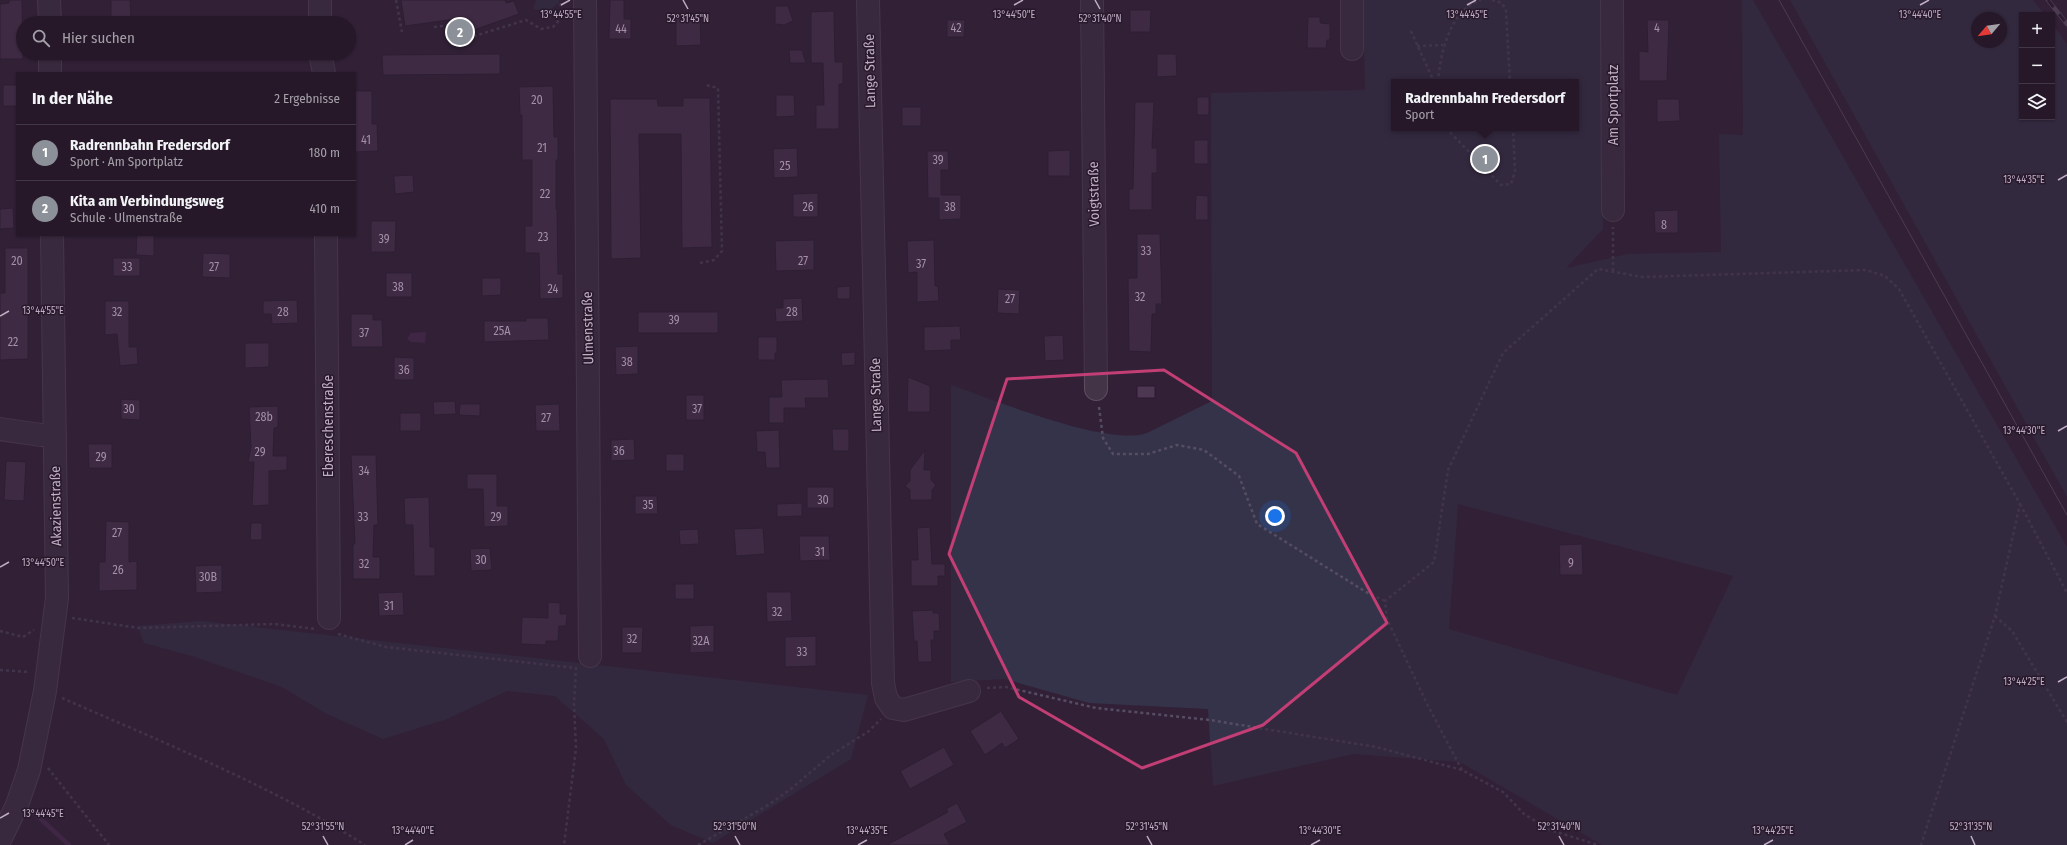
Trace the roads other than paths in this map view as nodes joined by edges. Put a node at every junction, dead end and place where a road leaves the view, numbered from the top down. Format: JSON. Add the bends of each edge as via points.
{"nodes":[{"id":1,"x":50,"y":0,"type":"edge"},
{"id":2,"x":320,"y":0,"type":"edge"},
{"id":3,"x":585,"y":0,"type":"edge"},
{"id":4,"x":868,"y":0,"type":"edge"},
{"id":5,"x":1092,"y":0,"type":"edge"},
{"id":6,"x":1352,"y":0,"type":"edge"},
{"id":7,"x":1612,"y":0,"type":"edge"},
{"id":8,"x":50,"y":16,"type":"edge"},
{"id":9,"x":320,"y":16,"type":"edge"},
{"id":10,"x":1352,"y":49,"type":"dead end"},
{"id":11,"x":50,"y":60,"type":"edge"},
{"id":12,"x":321,"y":60,"type":"edge"},
{"id":13,"x":50,"y":72,"type":"edge"},
{"id":14,"x":324,"y":72,"type":"edge"},
{"id":15,"x":1613,"y":210,"type":"road end"},
{"id":16,"x":52,"y":236,"type":"edge"},
{"id":17,"x":326,"y":236,"type":"edge"},
{"id":18,"x":1096,"y":389,"type":"road end"},
{"id":19,"x":0,"y":429,"type":"edge"},
{"id":20,"x":55,"y":435,"type":"junction"},
{"id":21,"x":329,"y":627,"type":"road end"},
{"id":22,"x":583,"y":662,"type":"road end"},
{"id":23,"x":969,"y":691,"type":"road end"},
{"id":24,"x":0,"y":840,"type":"edge"}],
"edges":[{"from":1,"to":8,"type":"street"},
{"from":2,"to":9,"type":"street"},
{"from":3,"to":22,"type":"street","name":"Ulmenstraße"},
{"from":4,"to":23,"type":"street","name":"Lange Straße","via":[[883,675],[886,698],[893,708],[904,710]]},
{"from":5,"to":18,"type":"street","name":"Voigtstraße"},
{"from":6,"to":10,"type":"street"},
{"from":7,"to":15,"type":"street","name":"Am Sportplatz"},
{"from":11,"to":13,"type":"street"},
{"from":12,"to":14,"type":"street"},
{"from":16,"to":20,"type":"street","name":"Akazienstraße"},
{"from":17,"to":21,"type":"street","name":"Ebereschenstraße"},
{"from":19,"to":20,"type":"street"},
{"from":20,"to":24,"type":"street","name":"Akazienstraße","via":[[55,618],[31,761],[16,805]]}]}
